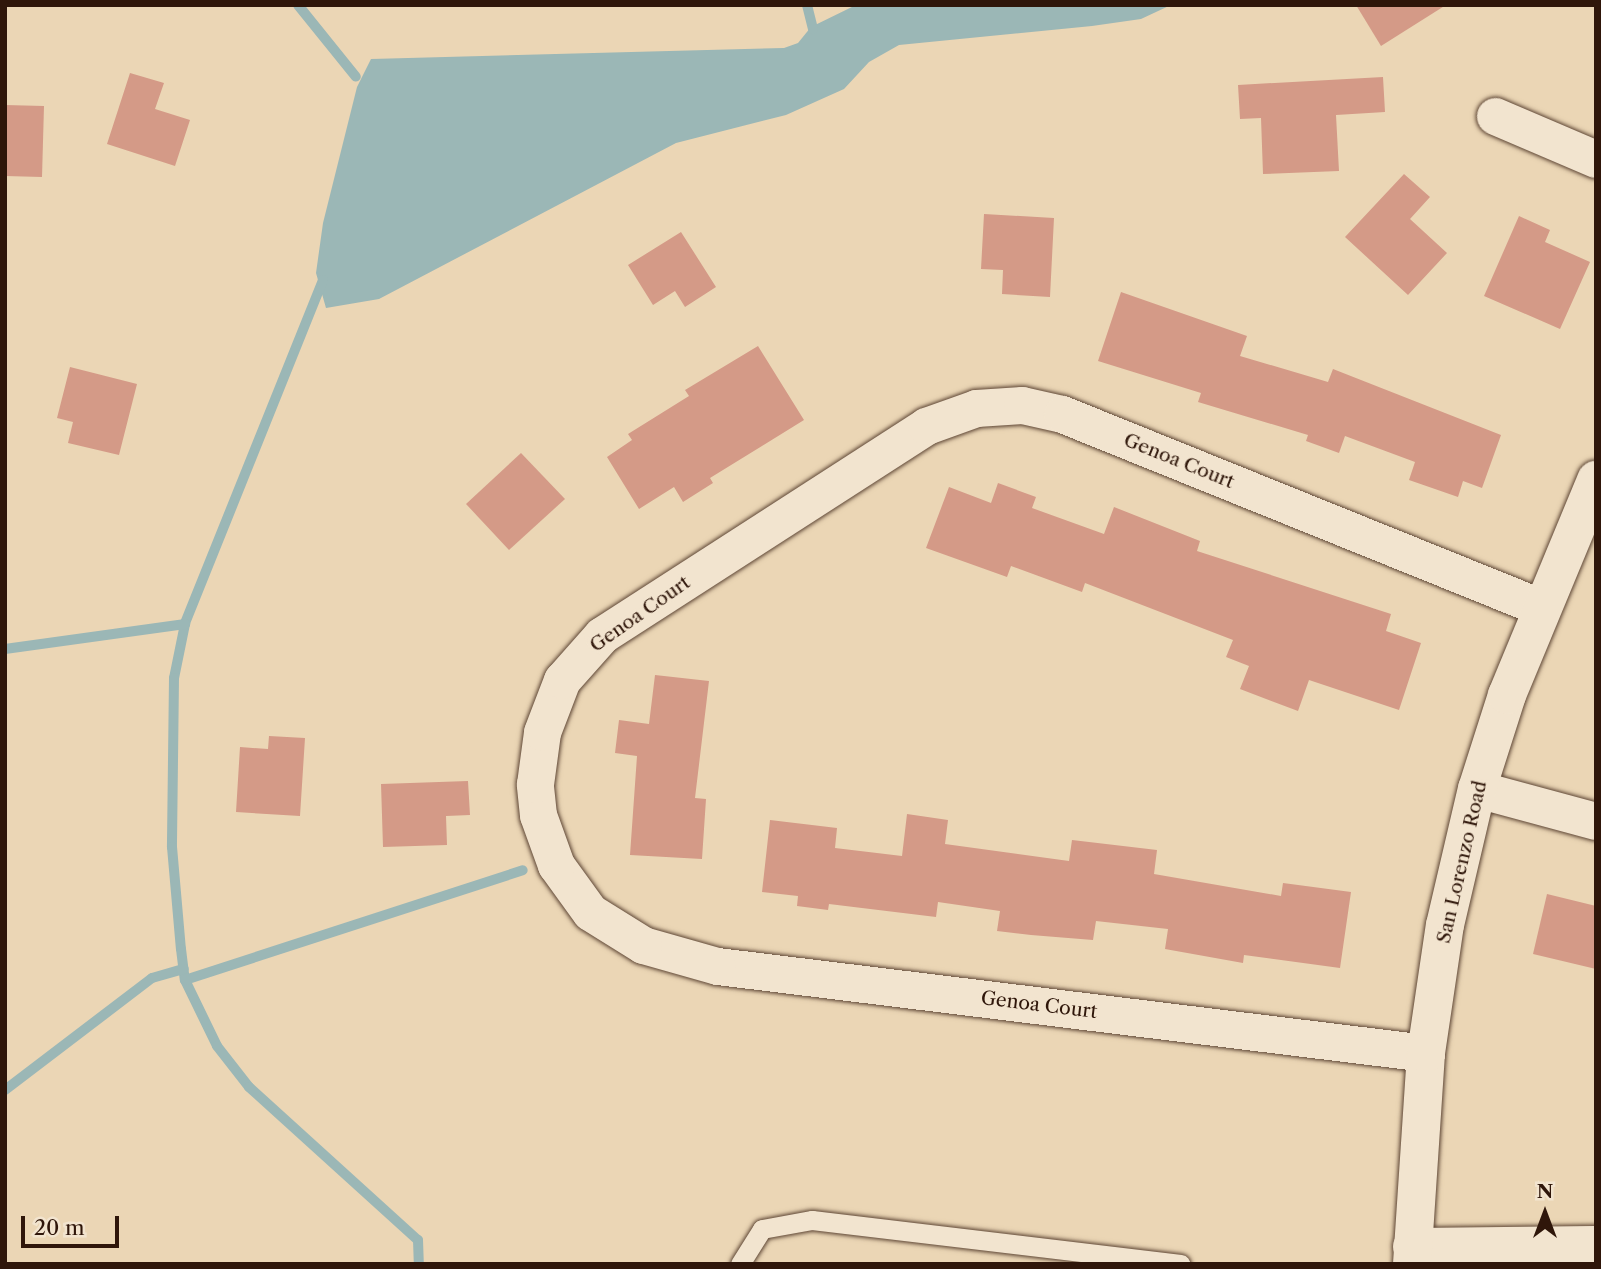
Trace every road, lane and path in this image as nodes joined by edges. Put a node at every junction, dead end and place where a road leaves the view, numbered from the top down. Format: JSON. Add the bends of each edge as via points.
{"nodes":[{"id":1,"x":1495,"y":116,"type":"dead end"},
{"id":2,"x":1596,"y":159,"type":"edge"},
{"id":3,"x":1596,"y":481,"type":"edge"},
{"id":4,"x":1540,"y":607,"type":"junction"},
{"id":5,"x":1477,"y":789,"type":"junction"},
{"id":6,"x":1596,"y":821,"type":"edge"},
{"id":7,"x":1426,"y":1053,"type":"junction"},
{"id":8,"x":1596,"y":1244,"type":"edge"},
{"id":9,"x":1412,"y":1255,"type":"edge"},
{"id":10,"x":740,"y":1264,"type":"edge"},
{"id":11,"x":1180,"y":1264,"type":"edge"}],
"edges":[{"from":1,"to":2,"type":"street"},
{"from":3,"to":4,"type":"street","name":"San Lorenzo Road"},
{"from":4,"to":5,"type":"street","name":"San Lorenzo Road"},
{"from":4,"to":7,"type":"street","name":"Genoa Court","via":[[1062,414],[1022,405],[976,408],[926,426],[602,635],[562,680],[542,732],[535,783],[538,815],[556,865],[590,912],[643,945],[717,965]]},
{"from":5,"to":6,"type":"street"},
{"from":5,"to":7,"type":"street","name":"San Lorenzo Road","via":[[1445,925]]},
{"from":7,"to":9,"type":"street","name":"San Lorenzo Road"},
{"from":8,"to":9,"type":"street"},
{"from":10,"to":11,"type":"lane","via":[[762,1229],[812,1220]]}]}
